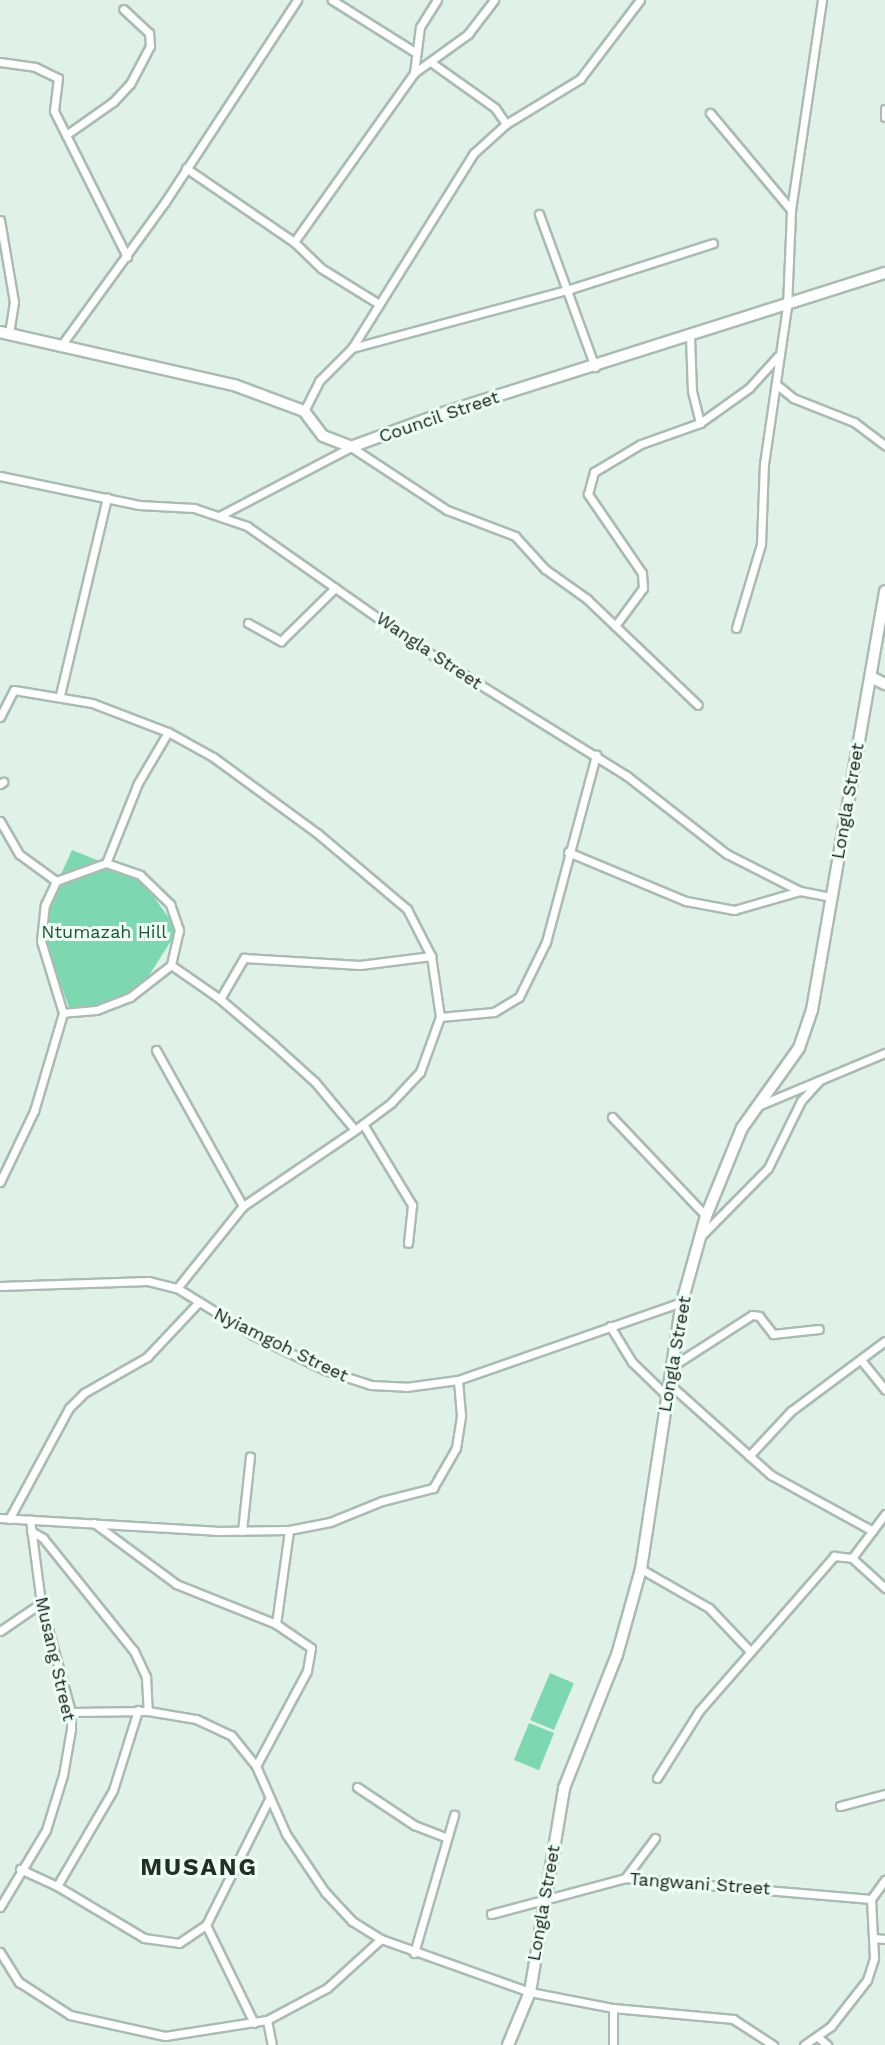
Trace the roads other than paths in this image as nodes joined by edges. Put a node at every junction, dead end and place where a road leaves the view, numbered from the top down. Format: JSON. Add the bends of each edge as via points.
{"nodes":[{"id":1,"x":297,"y":0,"type":"edge"},
{"id":2,"x":332,"y":0,"type":"edge"},
{"id":3,"x":437,"y":0,"type":"edge"},
{"id":4,"x":494,"y":0,"type":"edge"},
{"id":5,"x":639,"y":0,"type":"edge"},
{"id":6,"x":822,"y":0,"type":"edge"},
{"id":7,"x":123,"y":9,"type":"dead end"},
{"id":8,"x":415,"y":52,"type":"junction"},
{"id":9,"x":0,"y":62,"type":"edge"},
{"id":10,"x":432,"y":63,"type":"junction"},
{"id":11,"x":414,"y":73,"type":"junction"},
{"id":12,"x":885,"y":109,"type":"edge"},
{"id":13,"x":710,"y":113,"type":"dead end"},
{"id":14,"x":885,"y":117,"type":"edge"},
{"id":15,"x":506,"y":124,"type":"junction"},
{"id":16,"x":66,"y":135,"type":"junction"},
{"id":17,"x":186,"y":168,"type":"junction"},
{"id":18,"x":791,"y":210,"type":"junction"},
{"id":19,"x":539,"y":214,"type":"dead end"},
{"id":20,"x":0,"y":220,"type":"edge"},
{"id":21,"x":294,"y":242,"type":"junction"},
{"id":22,"x":713,"y":243,"type":"dead end"},
{"id":23,"x":127,"y":257,"type":"junction"},
{"id":24,"x":885,"y":273,"type":"edge"},
{"id":25,"x":570,"y":289,"type":"junction"},
{"id":26,"x":379,"y":304,"type":"junction"},
{"id":27,"x":787,"y":307,"type":"junction"},
{"id":28,"x":5,"y":333,"type":"edge"},
{"id":29,"x":690,"y":337,"type":"junction"},
{"id":30,"x":60,"y":347,"type":"junction"},
{"id":31,"x":352,"y":348,"type":"junction"},
{"id":32,"x":778,"y":356,"type":"junction"},
{"id":33,"x":596,"y":368,"type":"junction"},
{"id":34,"x":776,"y":384,"type":"junction"},
{"id":35,"x":793,"y":397,"type":"junction"},
{"id":36,"x":775,"y":401,"type":"junction"},
{"id":37,"x":304,"y":411,"type":"junction"},
{"id":38,"x":700,"y":423,"type":"junction"},
{"id":39,"x":885,"y":445,"type":"edge"},
{"id":40,"x":351,"y":447,"type":"junction"},
{"id":41,"x":0,"y":476,"type":"edge"},
{"id":42,"x":107,"y":498,"type":"junction"},
{"id":43,"x":221,"y":515,"type":"junction"},
{"id":44,"x":335,"y":587,"type":"junction"},
{"id":45,"x":885,"y":591,"type":"edge"},
{"id":46,"x":248,"y":623,"type":"dead end"},
{"id":47,"x":615,"y":626,"type":"junction"},
{"id":48,"x":736,"y":628,"type":"dead end"},
{"id":49,"x":871,"y":677,"type":"junction"},
{"id":50,"x":885,"y":684,"type":"edge"},
{"id":51,"x":60,"y":695,"type":"junction"},
{"id":52,"x":698,"y":705,"type":"dead end"},
{"id":53,"x":0,"y":717,"type":"edge"},
{"id":54,"x":169,"y":732,"type":"junction"},
{"id":55,"x":596,"y":755,"type":"junction"},
{"id":56,"x":0,"y":821,"type":"edge"},
{"id":57,"x":568,"y":852,"type":"junction"},
{"id":58,"x":106,"y":863,"type":"junction"},
{"id":59,"x":56,"y":881,"type":"junction"},
{"id":60,"x":800,"y":891,"type":"junction"},
{"id":61,"x":830,"y":897,"type":"junction"},
{"id":62,"x":431,"y":956,"type":"junction"},
{"id":63,"x":171,"y":965,"type":"junction"},
{"id":64,"x":220,"y":999,"type":"junction"},
{"id":65,"x":63,"y":1013,"type":"junction"},
{"id":66,"x":440,"y":1017,"type":"junction"},
{"id":67,"x":156,"y":1050,"type":"dead end"},
{"id":68,"x":885,"y":1053,"type":"edge"},
{"id":69,"x":819,"y":1081,"type":"junction"},
{"id":70,"x":758,"y":1106,"type":"junction"},
{"id":71,"x":612,"y":1117,"type":"dead end"},
{"id":72,"x":363,"y":1124,"type":"junction"},
{"id":73,"x":355,"y":1130,"type":"junction"},
{"id":74,"x":0,"y":1182,"type":"edge"},
{"id":75,"x":243,"y":1206,"type":"junction"},
{"id":76,"x":706,"y":1216,"type":"junction"},
{"id":77,"x":700,"y":1236,"type":"junction"},
{"id":78,"x":408,"y":1243,"type":"dead end"},
{"id":79,"x":0,"y":1286,"type":"edge"},
{"id":80,"x":177,"y":1288,"type":"junction"},
{"id":81,"x":682,"y":1302,"type":"junction"},
{"id":82,"x":197,"y":1304,"type":"junction"},
{"id":83,"x":610,"y":1326,"type":"junction"},
{"id":84,"x":819,"y":1329,"type":"dead end"},
{"id":85,"x":885,"y":1341,"type":"edge"},
{"id":86,"x":861,"y":1360,"type":"junction"},
{"id":87,"x":671,"y":1367,"type":"junction"},
{"id":88,"x":458,"y":1380,"type":"junction"},
{"id":89,"x":668,"y":1383,"type":"junction"},
{"id":90,"x":885,"y":1390,"type":"edge"},
{"id":91,"x":666,"y":1395,"type":"junction"},
{"id":92,"x":250,"y":1456,"type":"dead end"},
{"id":93,"x":749,"y":1456,"type":"junction"},
{"id":94,"x":885,"y":1514,"type":"edge"},
{"id":95,"x":0,"y":1518,"type":"edge"},
{"id":96,"x":9,"y":1519,"type":"junction"},
{"id":97,"x":30,"y":1520,"type":"junction"},
{"id":98,"x":94,"y":1523,"type":"junction"},
{"id":99,"x":289,"y":1530,"type":"junction"},
{"id":100,"x":32,"y":1531,"type":"junction"},
{"id":101,"x":242,"y":1531,"type":"junction"},
{"id":102,"x":873,"y":1531,"type":"junction"},
{"id":103,"x":852,"y":1558,"type":"junction"},
{"id":104,"x":641,"y":1569,"type":"junction"},
{"id":105,"x":885,"y":1588,"type":"edge"},
{"id":106,"x":41,"y":1603,"type":"junction"},
{"id":107,"x":276,"y":1625,"type":"junction"},
{"id":108,"x":0,"y":1631,"type":"edge"},
{"id":109,"x":750,"y":1651,"type":"junction"},
{"id":110,"x":138,"y":1710,"type":"junction"},
{"id":111,"x":148,"y":1711,"type":"junction"},
{"id":112,"x":71,"y":1712,"type":"junction"},
{"id":113,"x":256,"y":1766,"type":"junction"},
{"id":114,"x":657,"y":1778,"type":"dead end"},
{"id":115,"x":356,"y":1787,"type":"dead end"},
{"id":116,"x":885,"y":1794,"type":"edge"},
{"id":117,"x":269,"y":1799,"type":"junction"},
{"id":118,"x":840,"y":1806,"type":"dead end"},
{"id":119,"x":454,"y":1815,"type":"dead end"},
{"id":120,"x":446,"y":1837,"type":"junction"},
{"id":121,"x":655,"y":1838,"type":"dead end"},
{"id":122,"x":20,"y":1869,"type":"junction"},
{"id":123,"x":625,"y":1878,"type":"junction"},
{"id":124,"x":885,"y":1880,"type":"edge"},
{"id":125,"x":57,"y":1886,"type":"junction"},
{"id":126,"x":871,"y":1899,"type":"junction"},
{"id":127,"x":542,"y":1903,"type":"junction"},
{"id":128,"x":0,"y":1907,"type":"edge"},
{"id":129,"x":491,"y":1914,"type":"dead end"},
{"id":130,"x":206,"y":1924,"type":"junction"},
{"id":131,"x":873,"y":1938,"type":"junction"},
{"id":132,"x":381,"y":1939,"type":"junction"},
{"id":133,"x":885,"y":1939,"type":"edge"},
{"id":134,"x":0,"y":1952,"type":"edge"},
{"id":135,"x":414,"y":1953,"type":"junction"},
{"id":136,"x":530,"y":1992,"type":"junction"},
{"id":137,"x":613,"y":2008,"type":"junction"},
{"id":138,"x":267,"y":2021,"type":"junction"},
{"id":139,"x":254,"y":2023,"type":"junction"},
{"id":140,"x":165,"y":2036,"type":"junction"},
{"id":141,"x":819,"y":2038,"type":"junction"},
{"id":142,"x":165,"y":2045,"type":"edge"},
{"id":143,"x":272,"y":2045,"type":"edge"},
{"id":144,"x":508,"y":2045,"type":"edge"},
{"id":145,"x":613,"y":2045,"type":"edge"},
{"id":146,"x":773,"y":2045,"type":"edge"},
{"id":147,"x":804,"y":2045,"type":"edge"},
{"id":148,"x":827,"y":2045,"type":"edge"}],
"edges":[{"from":1,"to":17,"type":"street"},
{"from":2,"to":8,"type":"street"},
{"from":3,"to":8,"type":"street","via":[[420,27]]},
{"from":4,"to":10,"type":"street","via":[[468,34]]},
{"from":5,"to":15,"type":"street","via":[[580,79]]},
{"from":6,"to":18,"type":"street"},
{"from":7,"to":16,"type":"street","via":[[149,33],[150,46],[130,83],[113,102]]},
{"from":8,"to":11,"type":"street"},
{"from":9,"to":16,"type":"street","via":[[35,67],[58,78],[54,110]]},
{"from":10,"to":11,"type":"street"},
{"from":10,"to":15,"type":"street","via":[[495,108]]},
{"from":11,"to":21,"type":"street"},
{"from":12,"to":14,"type":"street"},
{"from":13,"to":18,"type":"street"},
{"from":15,"to":26,"type":"street","via":[[474,153]]},
{"from":16,"to":23,"type":"street"},
{"from":17,"to":21,"type":"street"},
{"from":17,"to":23,"type":"street"},
{"from":18,"to":27,"type":"street"},
{"from":19,"to":25,"type":"street"},
{"from":20,"to":28,"type":"street","via":[[14,302]]},
{"from":21,"to":26,"type":"street","via":[[321,268]]},
{"from":22,"to":25,"type":"street"},
{"from":23,"to":30,"type":"street"},
{"from":24,"to":27,"type":"main road","name":"Council Street"},
{"from":25,"to":31,"type":"street"},
{"from":25,"to":33,"type":"street"},
{"from":26,"to":31,"type":"street"},
{"from":27,"to":29,"type":"main road","name":"Council Street"},
{"from":27,"to":32,"type":"street"},
{"from":28,"to":30,"type":"main road"},
{"from":29,"to":33,"type":"main road","name":"Council Street"},
{"from":29,"to":38,"type":"street","via":[[691,391]]},
{"from":30,"to":37,"type":"main road","via":[[234,385]]},
{"from":31,"to":37,"type":"street","via":[[320,381]]},
{"from":32,"to":34,"type":"street"},
{"from":32,"to":38,"type":"street","via":[[749,388]]},
{"from":33,"to":40,"type":"main road","name":"Council Street","via":[[446,411]]},
{"from":34,"to":35,"type":"street"},
{"from":34,"to":36,"type":"street"},
{"from":35,"to":36,"type":"street"},
{"from":35,"to":39,"type":"street","via":[[854,422]]},
{"from":36,"to":48,"type":"street","via":[[764,464],[759,561]]},
{"from":37,"to":40,"type":"main road","via":[[323,436]]},
{"from":38,"to":47,"type":"street","via":[[641,443],[594,472],[588,494],[642,573],[643,588]]},
{"from":40,"to":43,"type":"street"},
{"from":40,"to":47,"type":"street","via":[[447,510],[514,536],[545,569]]},
{"from":41,"to":42,"type":"street","name":"Wangla Street"},
{"from":42,"to":43,"type":"street","name":"Wangla Street"},
{"from":42,"to":51,"type":"street"},
{"from":43,"to":44,"type":"street","name":"Wangla Street","via":[[247,526]]},
{"from":44,"to":46,"type":"street","via":[[281,641]]},
{"from":44,"to":55,"type":"street","name":"Wangla Street","via":[[418,646]]},
{"from":45,"to":49,"type":"main road","name":"Longla Street"},
{"from":47,"to":52,"type":"street"},
{"from":49,"to":50,"type":"main road"},
{"from":49,"to":61,"type":"main road","name":"Longla Street"},
{"from":51,"to":53,"type":"street","via":[[14,690]]},
{"from":51,"to":54,"type":"street"},
{"from":54,"to":58,"type":"street","via":[[138,783]]},
{"from":54,"to":62,"type":"street","via":[[212,757],[391,892],[407,909]]},
{"from":55,"to":57,"type":"street"},
{"from":55,"to":60,"type":"street","name":"Wangla Street","via":[[727,854]]},
{"from":56,"to":59,"type":"street","via":[[19,854]]},
{"from":57,"to":60,"type":"street","via":[[686,901],[734,910]]},
{"from":57,"to":66,"type":"street","via":[[547,942],[519,997],[494,1012]]},
{"from":58,"to":59,"type":"street"},
{"from":58,"to":63,"type":"street","via":[[140,875],[170,904],[179,930]]},
{"from":59,"to":65,"type":"street","via":[[45,905],[41,941]]},
{"from":60,"to":61,"type":"street","name":"Wangla Street"},
{"from":61,"to":70,"type":"main road","name":"Longla Street","via":[[820,971],[801,1044]]},
{"from":62,"to":64,"type":"street","via":[[360,965],[244,958]]},
{"from":62,"to":66,"type":"street"},
{"from":63,"to":64,"type":"street"},
{"from":63,"to":65,"type":"street","via":[[130,997],[96,1010]]},
{"from":64,"to":73,"type":"street","via":[[315,1082]]},
{"from":65,"to":74,"type":"street","via":[[30,1123]]},
{"from":66,"to":72,"type":"street","via":[[420,1072]]},
{"from":67,"to":75,"type":"street"},
{"from":68,"to":69,"type":"street"},
{"from":69,"to":70,"type":"street"},
{"from":69,"to":77,"type":"street","via":[[801,1101],[768,1168]]},
{"from":70,"to":76,"type":"main road","name":"Longla Street","via":[[727,1156]]},
{"from":71,"to":76,"type":"street"},
{"from":72,"to":73,"type":"street"},
{"from":72,"to":78,"type":"street","via":[[412,1205]]},
{"from":73,"to":75,"type":"street"},
{"from":75,"to":80,"type":"street"},
{"from":76,"to":77,"type":"main road","name":"Longla Street"},
{"from":77,"to":81,"type":"main road","name":"Longla Street"},
{"from":79,"to":80,"type":"street","name":"Nyiamgoh Street","via":[[149,1281]]},
{"from":80,"to":82,"type":"street","name":"Nyiamgoh Street"},
{"from":81,"to":83,"type":"street","name":"Nyiamgoh Street"},
{"from":81,"to":87,"type":"main road","name":"Longla Street"},
{"from":82,"to":88,"type":"street","name":"Nyiamgoh Street","via":[[347,1378],[406,1387]]},
{"from":82,"to":96,"type":"street","via":[[147,1357],[84,1393],[69,1408]]},
{"from":83,"to":88,"type":"street","name":"Nyiamgoh Street"},
{"from":83,"to":91,"type":"street","via":[[632,1362]]},
{"from":84,"to":87,"type":"street","via":[[773,1334],[759,1316],[752,1315]]},
{"from":85,"to":86,"type":"street"},
{"from":86,"to":90,"type":"street"},
{"from":86,"to":93,"type":"street","via":[[791,1411]]},
{"from":87,"to":89,"type":"main road","name":"Longla Street"},
{"from":88,"to":99,"type":"street","via":[[461,1415],[457,1448],[433,1488],[382,1501],[330,1522]]},
{"from":89,"to":91,"type":"main road","name":"Longla Street"},
{"from":89,"to":93,"type":"street"},
{"from":91,"to":104,"type":"main road","name":"Longla Street"},
{"from":92,"to":101,"type":"street"},
{"from":93,"to":102,"type":"street","via":[[771,1475]]},
{"from":94,"to":102,"type":"street"},
{"from":95,"to":96,"type":"street"},
{"from":96,"to":97,"type":"street"},
{"from":97,"to":98,"type":"street"},
{"from":97,"to":100,"type":"street","name":"Musang Street"},
{"from":98,"to":101,"type":"street"},
{"from":98,"to":107,"type":"street","via":[[176,1584]]},
{"from":99,"to":101,"type":"street"},
{"from":99,"to":107,"type":"street"},
{"from":100,"to":106,"type":"street","name":"Musang Street"},
{"from":100,"to":111,"type":"street","via":[[43,1538],[134,1651],[146,1677]]},
{"from":102,"to":103,"type":"street"},
{"from":103,"to":105,"type":"street"},
{"from":103,"to":109,"type":"street","via":[[834,1556]]},
{"from":104,"to":109,"type":"street","via":[[709,1608]]},
{"from":104,"to":127,"type":"main road","name":"Longla Street","via":[[617,1656],[565,1788]]},
{"from":106,"to":108,"type":"street"},
{"from":106,"to":112,"type":"street","name":"Musang Street"},
{"from":107,"to":113,"type":"street","via":[[309,1646],[311,1655]]},
{"from":109,"to":114,"type":"street","via":[[699,1711]]},
{"from":110,"to":111,"type":"street"},
{"from":110,"to":112,"type":"street"},
{"from":110,"to":125,"type":"street","via":[[113,1790]]},
{"from":111,"to":113,"type":"street","via":[[196,1719],[231,1735]]},
{"from":112,"to":122,"type":"street","name":"Musang Street","via":[[63,1775],[50,1820]]},
{"from":113,"to":117,"type":"street"},
{"from":115,"to":120,"type":"street","via":[[414,1825]]},
{"from":116,"to":118,"type":"street"},
{"from":117,"to":130,"type":"street"},
{"from":117,"to":132,"type":"street","via":[[325,1892],[352,1921]]},
{"from":119,"to":120,"type":"street"},
{"from":120,"to":135,"type":"street"},
{"from":121,"to":123,"type":"street"},
{"from":122,"to":125,"type":"street"},
{"from":122,"to":128,"type":"street","name":"Musang Street"},
{"from":123,"to":126,"type":"street","name":"Tangwani Street"},
{"from":123,"to":127,"type":"street","name":"Tangwani Street"},
{"from":124,"to":126,"type":"street"},
{"from":125,"to":130,"type":"street","via":[[156,1942],[179,1943]]},
{"from":126,"to":131,"type":"street"},
{"from":127,"to":129,"type":"street","name":"Tangwani Street"},
{"from":127,"to":136,"type":"main road","name":"Longla Street"},
{"from":130,"to":139,"type":"street"},
{"from":131,"to":133,"type":"street"},
{"from":131,"to":141,"type":"street","via":[[874,1958],[867,1980]]},
{"from":132,"to":135,"type":"street"},
{"from":132,"to":138,"type":"street","via":[[327,1988]]},
{"from":134,"to":140,"type":"street","via":[[19,1982],[70,2015]]},
{"from":135,"to":136,"type":"street"},
{"from":136,"to":137,"type":"street"},
{"from":136,"to":144,"type":"main road","name":"Longla Street"},
{"from":137,"to":145,"type":"street"},
{"from":137,"to":146,"type":"street","via":[[733,2019]]},
{"from":138,"to":139,"type":"street"},
{"from":138,"to":143,"type":"street"},
{"from":139,"to":140,"type":"street"},
{"from":140,"to":142,"type":"street"},
{"from":141,"to":147,"type":"street"},
{"from":141,"to":148,"type":"street"}]}
